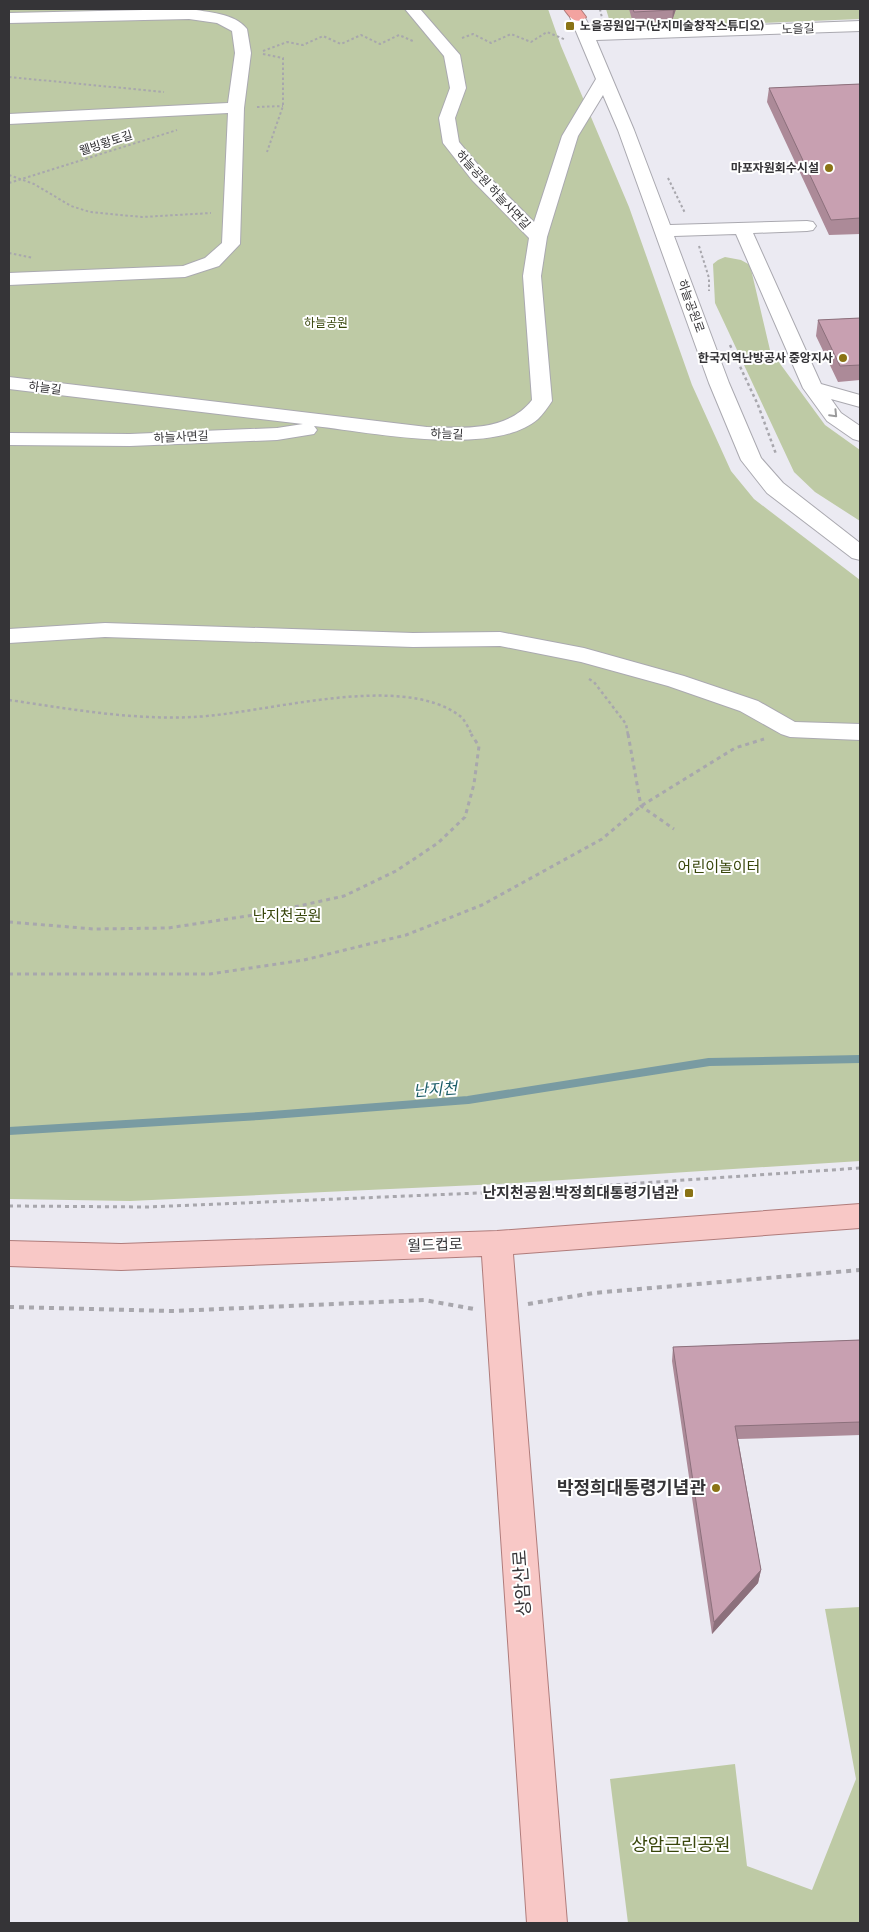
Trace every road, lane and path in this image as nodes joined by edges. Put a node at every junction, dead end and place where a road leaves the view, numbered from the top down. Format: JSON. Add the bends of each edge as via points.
{"nodes":[{"id":1,"x":412,"y":9,"type":"edge"},
{"id":2,"x":600,"y":9,"type":"edge"},
{"id":3,"x":576,"y":12,"type":"edge"},
{"id":4,"x":9,"y":18,"type":"edge"},
{"id":5,"x":860,"y":26,"type":"edge"},
{"id":6,"x":606,"y":35,"type":"junction"},
{"id":7,"x":586,"y":36,"type":"junction"},
{"id":8,"x":243,"y":53,"type":"junction"},
{"id":9,"x":9,"y":77,"type":"edge"},
{"id":10,"x":604,"y":80,"type":"junction"},
{"id":11,"x":167,"y":92,"type":"dead end"},
{"id":12,"x":283,"y":106,"type":"junction"},
{"id":13,"x":236,"y":108,"type":"junction"},
{"id":14,"x":9,"y":118,"type":"edge"},
{"id":15,"x":180,"y":129,"type":"dead end"},
{"id":16,"x":267,"y":152,"type":"dead end"},
{"id":17,"x":664,"y":170,"type":"dead end"},
{"id":18,"x":9,"y":175,"type":"edge"},
{"id":19,"x":22,"y":179,"type":"junction"},
{"id":20,"x":9,"y":183,"type":"edge"},
{"id":21,"x":233,"y":212,"type":"junction"},
{"id":22,"x":808,"y":226,"type":"dead end"},
{"id":23,"x":742,"y":228,"type":"junction"},
{"id":24,"x":693,"y":230,"type":"junction"},
{"id":25,"x":663,"y":231,"type":"junction"},
{"id":26,"x":538,"y":237,"type":"junction"},
{"id":27,"x":9,"y":279,"type":"edge"},
{"id":28,"x":709,"y":298,"type":"dead end"},
{"id":29,"x":729,"y":343,"type":"dead end"},
{"id":30,"x":9,"y":383,"type":"edge"},
{"id":31,"x":812,"y":388,"type":"junction"},
{"id":32,"x":860,"y":401,"type":"edge"},
{"id":33,"x":352,"y":425,"type":"junction"},
{"id":34,"x":860,"y":435,"type":"edge"},
{"id":35,"x":9,"y":440,"type":"edge"},
{"id":36,"x":777,"y":456,"type":"dead end"},
{"id":37,"x":860,"y":554,"type":"edge"},
{"id":38,"x":9,"y":636,"type":"edge"},
{"id":39,"x":586,"y":677,"type":"dead end"},
{"id":40,"x":9,"y":700,"type":"edge"},
{"id":41,"x":790,"y":730,"type":"junction"},
{"id":42,"x":860,"y":732,"type":"edge"},
{"id":43,"x":640,"y":806,"type":"junction"},
{"id":44,"x":674,"y":829,"type":"dead end"},
{"id":45,"x":9,"y":922,"type":"edge"},
{"id":46,"x":9,"y":974,"type":"edge"},
{"id":47,"x":860,"y":1168,"type":"edge"},
{"id":48,"x":9,"y":1206,"type":"edge"},
{"id":49,"x":860,"y":1216,"type":"edge"},
{"id":50,"x":496,"y":1243,"type":"junction"},
{"id":51,"x":9,"y":1254,"type":"edge"},
{"id":52,"x":860,"y":1270,"type":"edge"},
{"id":53,"x":501,"y":1306,"type":"junction"},
{"id":54,"x":9,"y":1307,"type":"edge"},
{"id":55,"x":547,"y":1923,"type":"edge"}],
"edges":[{"from":1,"to":26,"type":"street","name":"하늘공원 하늘사면길","via":[[452,55],[458,88],[447,118],[451,143]]},
{"from":2,"to":6,"type":"path"},
{"from":3,"to":7,"type":"street","name":"하늘공원로"},
{"from":4,"to":8,"type":"street","via":[[197,15],[221,19],[239,29]]},
{"from":5,"to":6,"type":"street","name":"노을길"},
{"from":6,"to":7,"type":"street","name":"노을길"},
{"from":7,"to":10,"type":"street","name":"하늘공원로"},
{"from":8,"to":12,"type":"path","via":[[259,52],[283,58]]},
{"from":8,"to":13,"type":"street"},
{"from":9,"to":11,"type":"path"},
{"from":10,"to":25,"type":"street","name":"하늘공원로"},
{"from":10,"to":26,"type":"street","name":"하늘길","via":[[570,136]]},
{"from":12,"to":13,"type":"path"},
{"from":12,"to":16,"type":"path"},
{"from":13,"to":14,"type":"street"},
{"from":13,"to":21,"type":"street"},
{"from":15,"to":19,"type":"path","name":"웰빙황토길"},
{"from":17,"to":24,"type":"path"},
{"from":18,"to":19,"type":"path"},
{"from":19,"to":20,"type":"path","name":"웰빙황토길"},
{"from":19,"to":21,"type":"path","via":[[87,212],[128,216]]},
{"from":21,"to":27,"type":"street","via":[[232,244],[212,262],[185,271]]},
{"from":22,"to":23,"type":"street"},
{"from":23,"to":24,"type":"street"},
{"from":23,"to":31,"type":"street"},
{"from":24,"to":25,"type":"street"},
{"from":24,"to":28,"type":"path","via":[[709,278]]},
{"from":25,"to":37,"type":"street","name":"하늘공원로","via":[[751,460],[775,488]]},
{"from":26,"to":33,"type":"street","name":"하늘길","via":[[532,276],[542,401],[530,415],[500,429],[469,434]]},
{"from":29,"to":36,"type":"path"},
{"from":30,"to":33,"type":"street","name":"하늘길"},
{"from":31,"to":32,"type":"street"},
{"from":31,"to":34,"type":"street","one_way":true,"via":[[834,417]]},
{"from":33,"to":35,"type":"street","name":"하늘사면길","via":[[277,434],[130,440]]},
{"from":38,"to":41,"type":"street","via":[[105,630],[413,640],[500,639],[584,655],[676,681],[749,706]]},
{"from":39,"to":43,"type":"path","via":[[594,682],[626,724]]},
{"from":40,"to":45,"type":"path","via":[[130,718],[194,717],[389,695],[436,704],[461,717],[478,746],[474,784],[465,817],[438,843],[405,865],[344,896],[267,913],[168,928],[94,929]]},
{"from":41,"to":42,"type":"street"},
{"from":41,"to":43,"type":"path","via":[[735,748]]},
{"from":43,"to":44,"type":"path"},
{"from":43,"to":46,"type":"path","via":[[602,839],[491,901],[406,935],[304,960],[210,974]]},
{"from":47,"to":48,"type":"path","via":[[505,1192],[148,1207]]},
{"from":49,"to":50,"type":"main road","name":"월드컵로"},
{"from":50,"to":51,"type":"main road","name":"월드컵로","via":[[121,1257]]},
{"from":50,"to":53,"type":"main road","name":"상암산로"},
{"from":52,"to":53,"type":"path","via":[[594,1293]]},
{"from":53,"to":54,"type":"path","via":[[471,1309],[424,1300],[174,1311]]},
{"from":53,"to":55,"type":"main road","name":"상암산로"}]}
